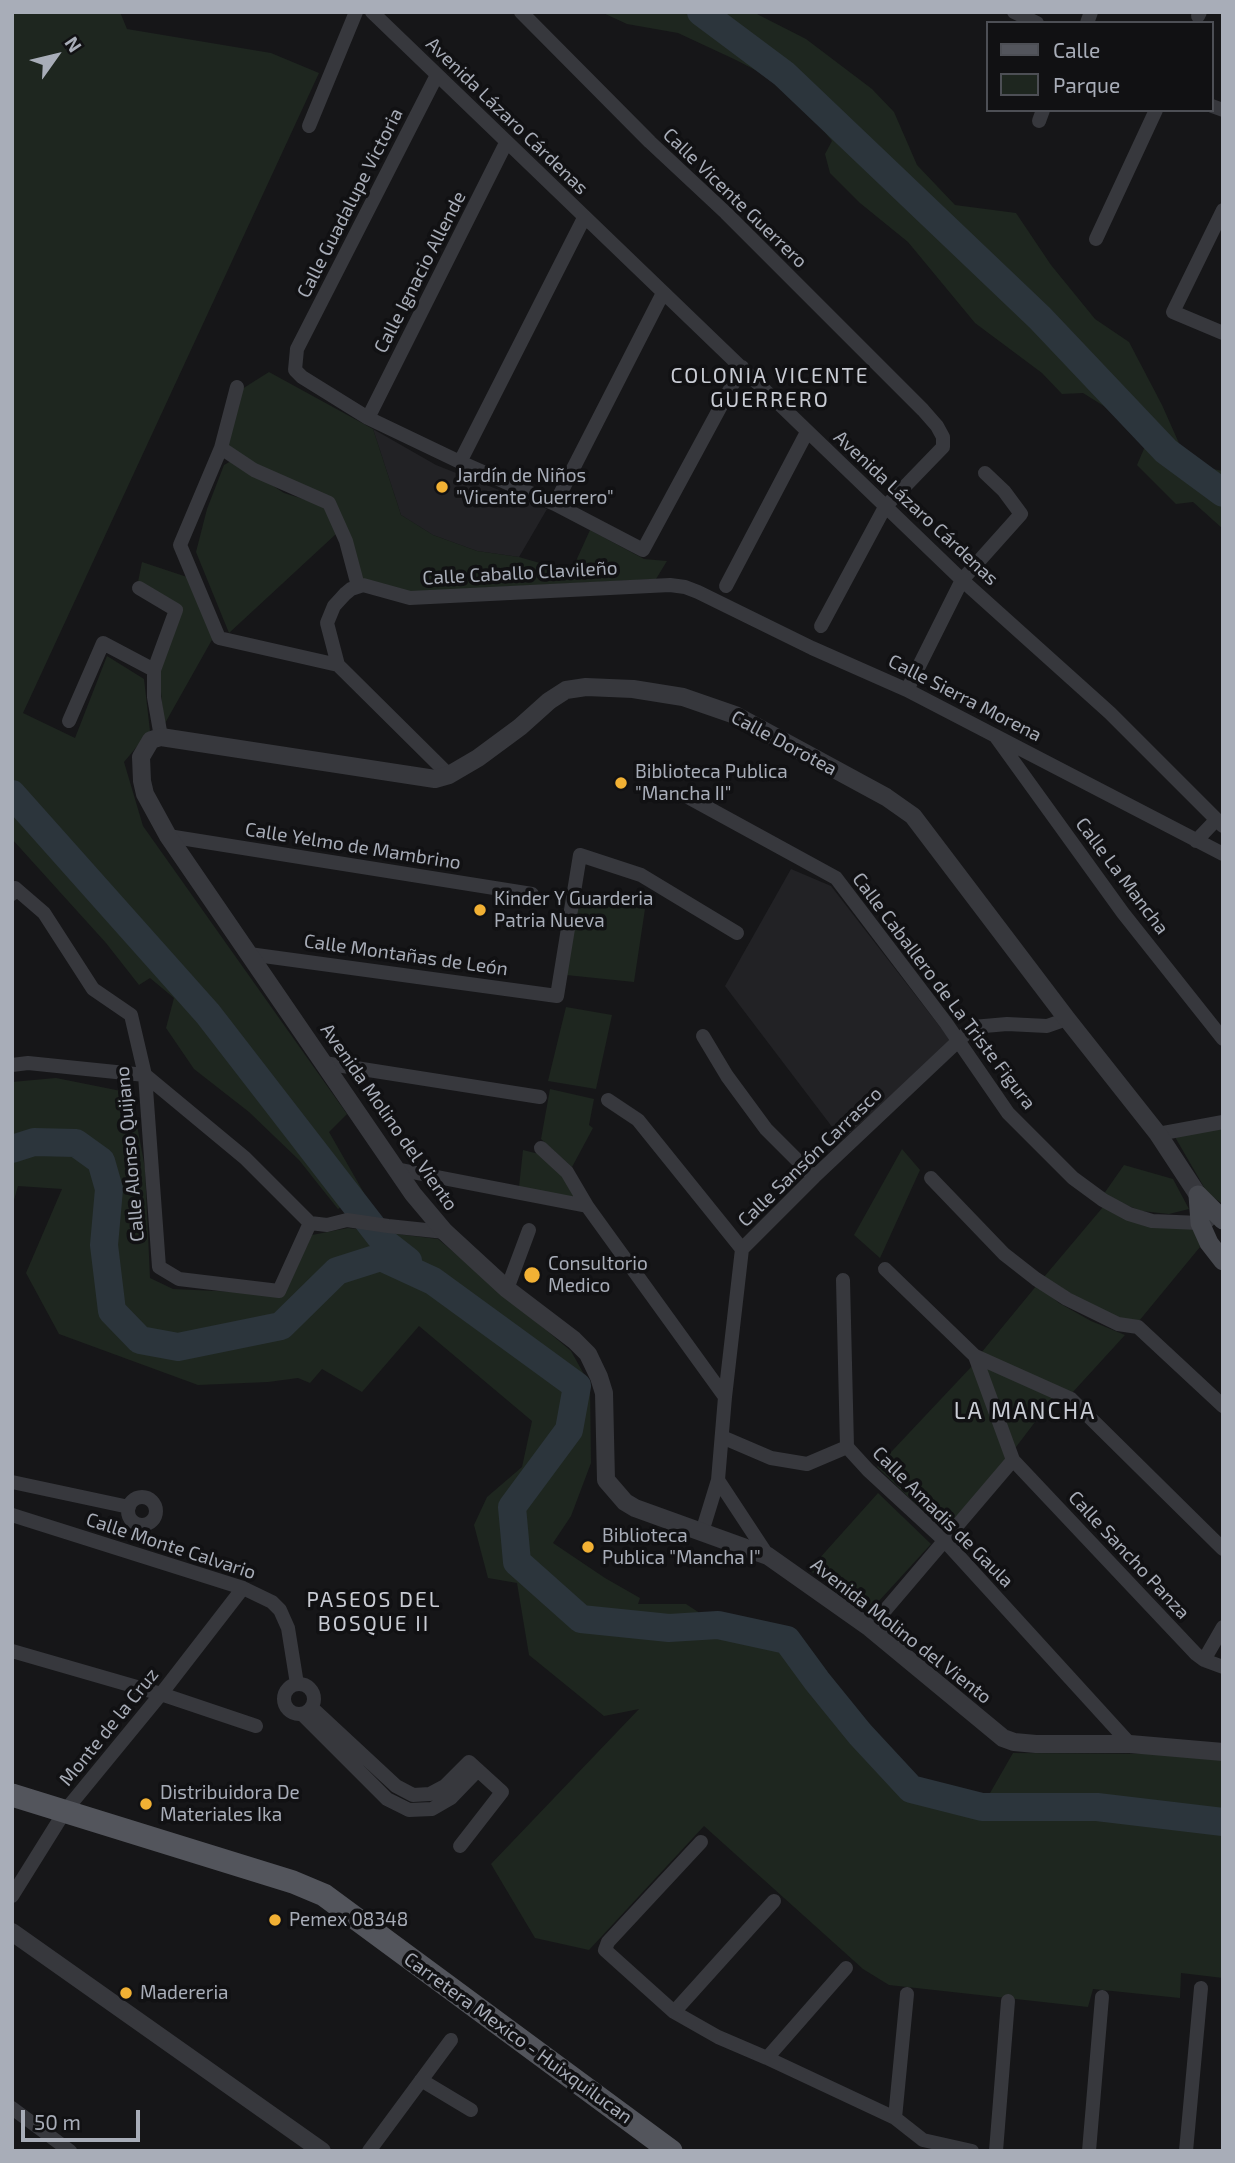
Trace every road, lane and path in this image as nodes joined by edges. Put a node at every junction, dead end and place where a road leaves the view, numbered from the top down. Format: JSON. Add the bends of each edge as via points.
{"nodes":[{"id":1,"x":356,"y":12,"type":"edge"},
{"id":2,"x":372,"y":12,"type":"edge"},
{"id":3,"x":521,"y":12,"type":"edge"},
{"id":4,"x":1014,"y":12,"type":"edge"},
{"id":5,"x":1033,"y":21,"type":"edge"},
{"id":6,"x":438,"y":75,"type":"junction"},
{"id":7,"x":1155,"y":112,"type":"edge"},
{"id":8,"x":309,"y":126,"type":"dead end"},
{"id":9,"x":506,"y":143,"type":"junction"},
{"id":10,"x":1223,"y":210,"type":"edge"},
{"id":11,"x":584,"y":218,"type":"junction"},
{"id":12,"x":1096,"y":239,"type":"dead end"},
{"id":13,"x":663,"y":293,"type":"junction"},
{"id":14,"x":1223,"y":333,"type":"edge"},
{"id":15,"x":742,"y":367,"type":"junction"},
{"id":16,"x":237,"y":387,"type":"dead end"},
{"id":17,"x":368,"y":418,"type":"junction"},
{"id":18,"x":807,"y":432,"type":"junction"},
{"id":19,"x":221,"y":448,"type":"junction"},
{"id":20,"x":460,"y":462,"type":"junction"},
{"id":21,"x":985,"y":473,"type":"dead end"},
{"id":22,"x":555,"y":504,"type":"junction"},
{"id":23,"x":886,"y":507,"type":"junction"},
{"id":24,"x":962,"y":580,"type":"junction"},
{"id":25,"x":358,"y":586,"type":"junction"},
{"id":26,"x":726,"y":586,"type":"dead end"},
{"id":27,"x":685,"y":587,"type":"joint"},
{"id":28,"x":139,"y":589,"type":"dead end"},
{"id":29,"x":821,"y":626,"type":"dead end"},
{"id":30,"x":338,"y":665,"type":"junction"},
{"id":31,"x":154,"y":670,"type":"junction"},
{"id":32,"x":907,"y":690,"type":"junction"},
{"id":33,"x":69,"y":721,"type":"dead end"},
{"id":34,"x":993,"y":733,"type":"junction"},
{"id":35,"x":161,"y":737,"type":"junction"},
{"id":36,"x":449,"y":775,"type":"junction"},
{"id":37,"x":688,"y":797,"type":"dead end"},
{"id":38,"x":1220,"y":823,"type":"edge"},
{"id":39,"x":168,"y":836,"type":"junction"},
{"id":40,"x":1196,"y":841,"type":"junction"},
{"id":41,"x":1223,"y":854,"type":"edge"},
{"id":42,"x":14,"y":891,"type":"edge"},
{"id":43,"x":532,"y":894,"type":"dead end"},
{"id":44,"x":737,"y":933,"type":"dead end"},
{"id":45,"x":249,"y":954,"type":"junction"},
{"id":46,"x":1067,"y":1019,"type":"junction"},
{"id":47,"x":703,"y":1036,"type":"dead end"},
{"id":48,"x":1223,"y":1039,"type":"edge"},
{"id":49,"x":958,"y":1041,"type":"junction"},
{"id":50,"x":324,"y":1063,"type":"junction"},
{"id":51,"x":12,"y":1065,"type":"edge"},
{"id":52,"x":145,"y":1075,"type":"junction"},
{"id":53,"x":540,"y":1097,"type":"dead end"},
{"id":54,"x":608,"y":1100,"type":"dead end"},
{"id":55,"x":1223,"y":1122,"type":"edge"},
{"id":56,"x":1158,"y":1134,"type":"junction"},
{"id":57,"x":541,"y":1148,"type":"dead end"},
{"id":58,"x":396,"y":1169,"type":"junction"},
{"id":59,"x":814,"y":1177,"type":"junction"},
{"id":60,"x":931,"y":1178,"type":"dead end"},
{"id":61,"x":1198,"y":1195,"type":"junction"},
{"id":62,"x":587,"y":1206,"type":"junction"},
{"id":63,"x":1222,"y":1218,"type":"edge"},
{"id":64,"x":310,"y":1223,"type":"junction"},
{"id":65,"x":1200,"y":1223,"type":"junction"},
{"id":66,"x":529,"y":1230,"type":"dead end"},
{"id":67,"x":445,"y":1232,"type":"junction"},
{"id":68,"x":742,"y":1249,"type":"junction"},
{"id":69,"x":1223,"y":1261,"type":"edge"},
{"id":70,"x":885,"y":1269,"type":"dead end"},
{"id":71,"x":843,"y":1280,"type":"dead end"},
{"id":72,"x":507,"y":1289,"type":"junction"},
{"id":73,"x":975,"y":1356,"type":"junction"},
{"id":74,"x":725,"y":1397,"type":"junction"},
{"id":75,"x":1223,"y":1406,"type":"edge"},
{"id":76,"x":722,"y":1437,"type":"junction"},
{"id":77,"x":847,"y":1447,"type":"junction"},
{"id":78,"x":1013,"y":1460,"type":"junction"},
{"id":79,"x":718,"y":1480,"type":"junction"},
{"id":80,"x":12,"y":1482,"type":"edge"},
{"id":81,"x":129,"y":1507,"type":"dead end"},
{"id":82,"x":12,"y":1515,"type":"edge"},
{"id":83,"x":702,"y":1532,"type":"junction"},
{"id":84,"x":944,"y":1540,"type":"junction"},
{"id":85,"x":1223,"y":1549,"type":"edge"},
{"id":86,"x":768,"y":1556,"type":"junction"},
{"id":87,"x":243,"y":1588,"type":"junction"},
{"id":88,"x":1223,"y":1627,"type":"edge"},
{"id":89,"x":870,"y":1628,"type":"junction"},
{"id":90,"x":12,"y":1650,"type":"edge"},
{"id":91,"x":1204,"y":1660,"type":"junction"},
{"id":92,"x":1223,"y":1667,"type":"edge"},
{"id":93,"x":297,"y":1684,"type":"junction"},
{"id":94,"x":161,"y":1694,"type":"junction"},
{"id":95,"x":307,"y":1711,"type":"junction"},
{"id":96,"x":256,"y":1726,"type":"dead end"},
{"id":97,"x":1130,"y":1744,"type":"junction"},
{"id":98,"x":1223,"y":1752,"type":"edge"},
{"id":99,"x":12,"y":1794,"type":"edge"},
{"id":100,"x":65,"y":1811,"type":"junction"},
{"id":101,"x":701,"y":1842,"type":"dead end"},
{"id":102,"x":460,"y":1846,"type":"dead end"},
{"id":103,"x":12,"y":1896,"type":"edge"},
{"id":104,"x":774,"y":1901,"type":"dead end"},
{"id":105,"x":12,"y":1932,"type":"edge"},
{"id":106,"x":846,"y":1968,"type":"dead end"},
{"id":107,"x":1201,"y":1988,"type":"dead end"},
{"id":108,"x":907,"y":1994,"type":"dead end"},
{"id":109,"x":1102,"y":1997,"type":"dead end"},
{"id":110,"x":1008,"y":2001,"type":"dead end"},
{"id":111,"x":674,"y":2012,"type":"junction"},
{"id":112,"x":451,"y":2040,"type":"dead end"},
{"id":113,"x":768,"y":2058,"type":"junction"},
{"id":114,"x":421,"y":2080,"type":"junction"},
{"id":115,"x":12,"y":2108,"type":"edge"},
{"id":116,"x":471,"y":2110,"type":"dead end"},
{"id":117,"x":895,"y":2118,"type":"junction"},
{"id":118,"x":70,"y":2151,"type":"edge"},
{"id":119,"x":322,"y":2151,"type":"edge"},
{"id":120,"x":369,"y":2151,"type":"edge"},
{"id":121,"x":671,"y":2151,"type":"edge"},
{"id":122,"x":972,"y":2151,"type":"edge"},
{"id":123,"x":996,"y":2151,"type":"edge"},
{"id":124,"x":1089,"y":2151,"type":"edge"},
{"id":125,"x":1186,"y":2151,"type":"edge"}],
"edges":[{"from":1,"to":8,"type":"street"},
{"from":2,"to":6,"type":"street","name":"Avenida Lázaro Cárdenas"},
{"from":3,"to":23,"type":"street","name":"Calle Vicente Guerrero","via":[[937,426],[943,447]]},
{"from":4,"to":5,"type":"street"},
{"from":6,"to":9,"type":"street","name":"Avenida Lázaro Cárdenas"},
{"from":6,"to":17,"type":"street","name":"Calle Guadalupe Victoria","via":[[298,349],[295,370],[302,377]]},
{"from":7,"to":12,"type":"street"},
{"from":9,"to":11,"type":"street","name":"Avenida Lázaro Cárdenas"},
{"from":9,"to":17,"type":"street","name":"Calle Ignacio Allende"},
{"from":10,"to":14,"type":"street","via":[[1173,312]]},
{"from":11,"to":13,"type":"street","name":"Avenida Lázaro Cárdenas"},
{"from":11,"to":20,"type":"street"},
{"from":13,"to":15,"type":"street","name":"Avenida Lázaro Cárdenas"},
{"from":13,"to":22,"type":"street"},
{"from":15,"to":18,"type":"street","name":"Avenida Lázaro Cárdenas"},
{"from":15,"to":22,"type":"street","via":[[643,550]]},
{"from":16,"to":19,"type":"street"},
{"from":17,"to":20,"type":"street"},
{"from":18,"to":23,"type":"street","name":"Avenida Lázaro Cárdenas"},
{"from":18,"to":26,"type":"street"},
{"from":19,"to":25,"type":"street","via":[[254,470],[329,503],[346,541]]},
{"from":19,"to":30,"type":"street","via":[[180,545],[219,638]]},
{"from":20,"to":22,"type":"street"},
{"from":21,"to":24,"type":"street","via":[[1021,514]]},
{"from":23,"to":24,"type":"street","name":"Avenida Lázaro Cárdenas"},
{"from":23,"to":29,"type":"street"},
{"from":24,"to":32,"type":"street"},
{"from":24,"to":38,"type":"street","name":"Avenida Lázaro Cárdenas","via":[[1110,713]]},
{"from":25,"to":27,"type":"street","name":"Calle Caballo Clavileño","via":[[410,598],[670,584]]},
{"from":25,"to":30,"type":"street","via":[[334,606],[327,624]]},
{"from":27,"to":32,"type":"street","name":"Calle Sierra Morena"},
{"from":28,"to":31,"type":"street","via":[[176,610]]},
{"from":30,"to":36,"type":"street"},
{"from":31,"to":33,"type":"street","via":[[103,643]]},
{"from":31,"to":35,"type":"street"},
{"from":32,"to":34,"type":"street","name":"Calle Sierra Morena"},
{"from":34,"to":40,"type":"street","name":"Calle Sierra Morena"},
{"from":34,"to":48,"type":"street","name":"Calle La Mancha","via":[[1123,913]]},
{"from":35,"to":36,"type":"street","name":"Calle Dorotea","via":[[422,778]]},
{"from":35,"to":39,"type":"street","name":"Avenida Molino del Viento","via":[[151,740],[141,757],[142,781]]},
{"from":36,"to":46,"type":"street","name":"Calle Dorotea","via":[[566,690],[633,689],[683,697],[735,715],[913,816]]},
{"from":37,"to":49,"type":"street","name":"Calle Caballero de La Triste Figura","via":[[836,878]]},
{"from":38,"to":40,"type":"street"},
{"from":39,"to":43,"type":"street","name":"Calle Yelmo de Mambrino"},
{"from":39,"to":45,"type":"street","name":"Avenida Molino del Viento"},
{"from":40,"to":41,"type":"street","name":"Calle Sierra Morena"},
{"from":42,"to":52,"type":"street","name":"Calle Alonso Quijano","via":[[44,913],[93,989],[131,1016]]},
{"from":44,"to":45,"type":"street","name":"Calle Montañas de León","via":[[641,875],[580,855],[557,996]]},
{"from":45,"to":50,"type":"street","name":"Avenida Molino del Viento"},
{"from":46,"to":49,"type":"street","name":"Calle Sansón Carrasco","via":[[1047,1026],[973,1027]]},
{"from":46,"to":56,"type":"street","name":"Calle Dorotea"},
{"from":47,"to":59,"type":"street","via":[[766,1129]]},
{"from":49,"to":59,"type":"street","name":"Calle Sansón Carrasco"},
{"from":49,"to":65,"type":"street","name":"Calle Caballero de La Triste Figura","via":[[1008,1113],[1073,1178],[1129,1214],[1152,1221]]},
{"from":50,"to":53,"type":"street"},
{"from":50,"to":58,"type":"street","name":"Avenida Molino del Viento"},
{"from":51,"to":52,"type":"street"},
{"from":52,"to":64,"type":"street","via":[[245,1158]]},
{"from":52,"to":64,"type":"street","name":"Calle Alonso Quijano","via":[[159,1267],[179,1279],[279,1291]]},
{"from":54,"to":68,"type":"street","via":[[638,1120]]},
{"from":55,"to":56,"type":"street"},
{"from":56,"to":61,"type":"street","name":"Calle Dorotea"},
{"from":57,"to":62,"type":"street","via":[[567,1172]]},
{"from":58,"to":62,"type":"street"},
{"from":58,"to":67,"type":"street","name":"Avenida Molino del Viento"},
{"from":59,"to":68,"type":"street","name":"Calle Sansón Carrasco"},
{"from":60,"to":75,"type":"street","via":[[1004,1254],[1036,1279],[1118,1324],[1138,1327]]},
{"from":61,"to":63,"type":"main road","name":"Calle Dorotea"},
{"from":61,"to":65,"type":"main road","name":"Calle Dorotea"},
{"from":62,"to":74,"type":"street"},
{"from":63,"to":65,"type":"street","name":"Calle Caballero de La Triste Figura"},
{"from":64,"to":67,"type":"street","via":[[347,1220]]},
{"from":65,"to":69,"type":"main road"},
{"from":66,"to":72,"type":"street"},
{"from":67,"to":72,"type":"street","name":"Avenida Molino del Viento"},
{"from":68,"to":74,"type":"street","name":"Calle Sansón Carrasco"},
{"from":70,"to":73,"type":"street"},
{"from":71,"to":77,"type":"street"},
{"from":72,"to":83,"type":"street","name":"Avenida Molino del Viento","via":[[574,1340],[594,1365],[604,1394],[606,1480],[635,1508]]},
{"from":73,"to":78,"type":"street"},
{"from":73,"to":85,"type":"street","via":[[1071,1399]]},
{"from":74,"to":76,"type":"street","name":"Calle Sansón Carrasco"},
{"from":76,"to":77,"type":"street","name":"Calle Amadis de Gaula","via":[[771,1458],[807,1464]]},
{"from":76,"to":79,"type":"street","name":"Calle Sansón Carrasco"},
{"from":77,"to":84,"type":"street","name":"Calle Amadis de Gaula"},
{"from":78,"to":84,"type":"street"},
{"from":78,"to":91,"type":"street","name":"Calle Sancho Panza"},
{"from":79,"to":83,"type":"street","name":"Calle Sansón Carrasco"},
{"from":79,"to":86,"type":"street"},
{"from":80,"to":81,"type":"street"},
{"from":82,"to":87,"type":"street","name":"Calle Monte Calvario"},
{"from":83,"to":86,"type":"street","name":"Avenida Molino del Viento"},
{"from":84,"to":89,"type":"street"},
{"from":84,"to":97,"type":"street","name":"Calle Amadis de Gaula"},
{"from":86,"to":89,"type":"street","name":"Avenida Molino del Viento"},
{"from":87,"to":93,"type":"street","name":"Calle Monte Calvario","via":[[280,1610],[288,1628]]},
{"from":87,"to":94,"type":"street","name":"Monte de la Cruz"},
{"from":88,"to":91,"type":"street"},
{"from":89,"to":97,"type":"street","name":"Avenida Molino del Viento","via":[[1003,1738],[1036,1744]]},
{"from":90,"to":94,"type":"street"},
{"from":91,"to":92,"type":"street","name":"Calle Sancho Panza"},
{"from":93,"to":95,"type":"street","name":"Calle Monte Calvario","via":[[312,1691]]},
{"from":93,"to":95,"type":"street","name":"Calle Monte Calvario","via":[[287,1690],[284,1702],[290,1712]]},
{"from":94,"to":96,"type":"street"},
{"from":94,"to":100,"type":"street","name":"Monte de la Cruz"},
{"from":95,"to":102,"type":"street","via":[[387,1799],[409,1810],[432,1809],[451,1798],[478,1770],[502,1791]]},
{"from":97,"to":98,"type":"street","name":"Avenida Molino del Viento"},
{"from":99,"to":100,"type":"main road","name":"Carretera Mexico - Huixquilucan"},
{"from":100,"to":103,"type":"street","name":"Monte de la Cruz"},
{"from":100,"to":121,"type":"main road","name":"Carretera Mexico - Huixquilucan","via":[[324,1895]]},
{"from":101,"to":111,"type":"street","via":[[605,1950]]},
{"from":104,"to":111,"type":"street"},
{"from":105,"to":119,"type":"street"},
{"from":106,"to":113,"type":"street"},
{"from":107,"to":125,"type":"street"},
{"from":108,"to":117,"type":"street"},
{"from":109,"to":124,"type":"street"},
{"from":110,"to":123,"type":"street"},
{"from":111,"to":113,"type":"street"},
{"from":112,"to":114,"type":"street"},
{"from":113,"to":117,"type":"street"},
{"from":114,"to":116,"type":"street"},
{"from":114,"to":120,"type":"street"},
{"from":115,"to":118,"type":"street"},
{"from":117,"to":122,"type":"street","via":[[923,2140]]}]}
